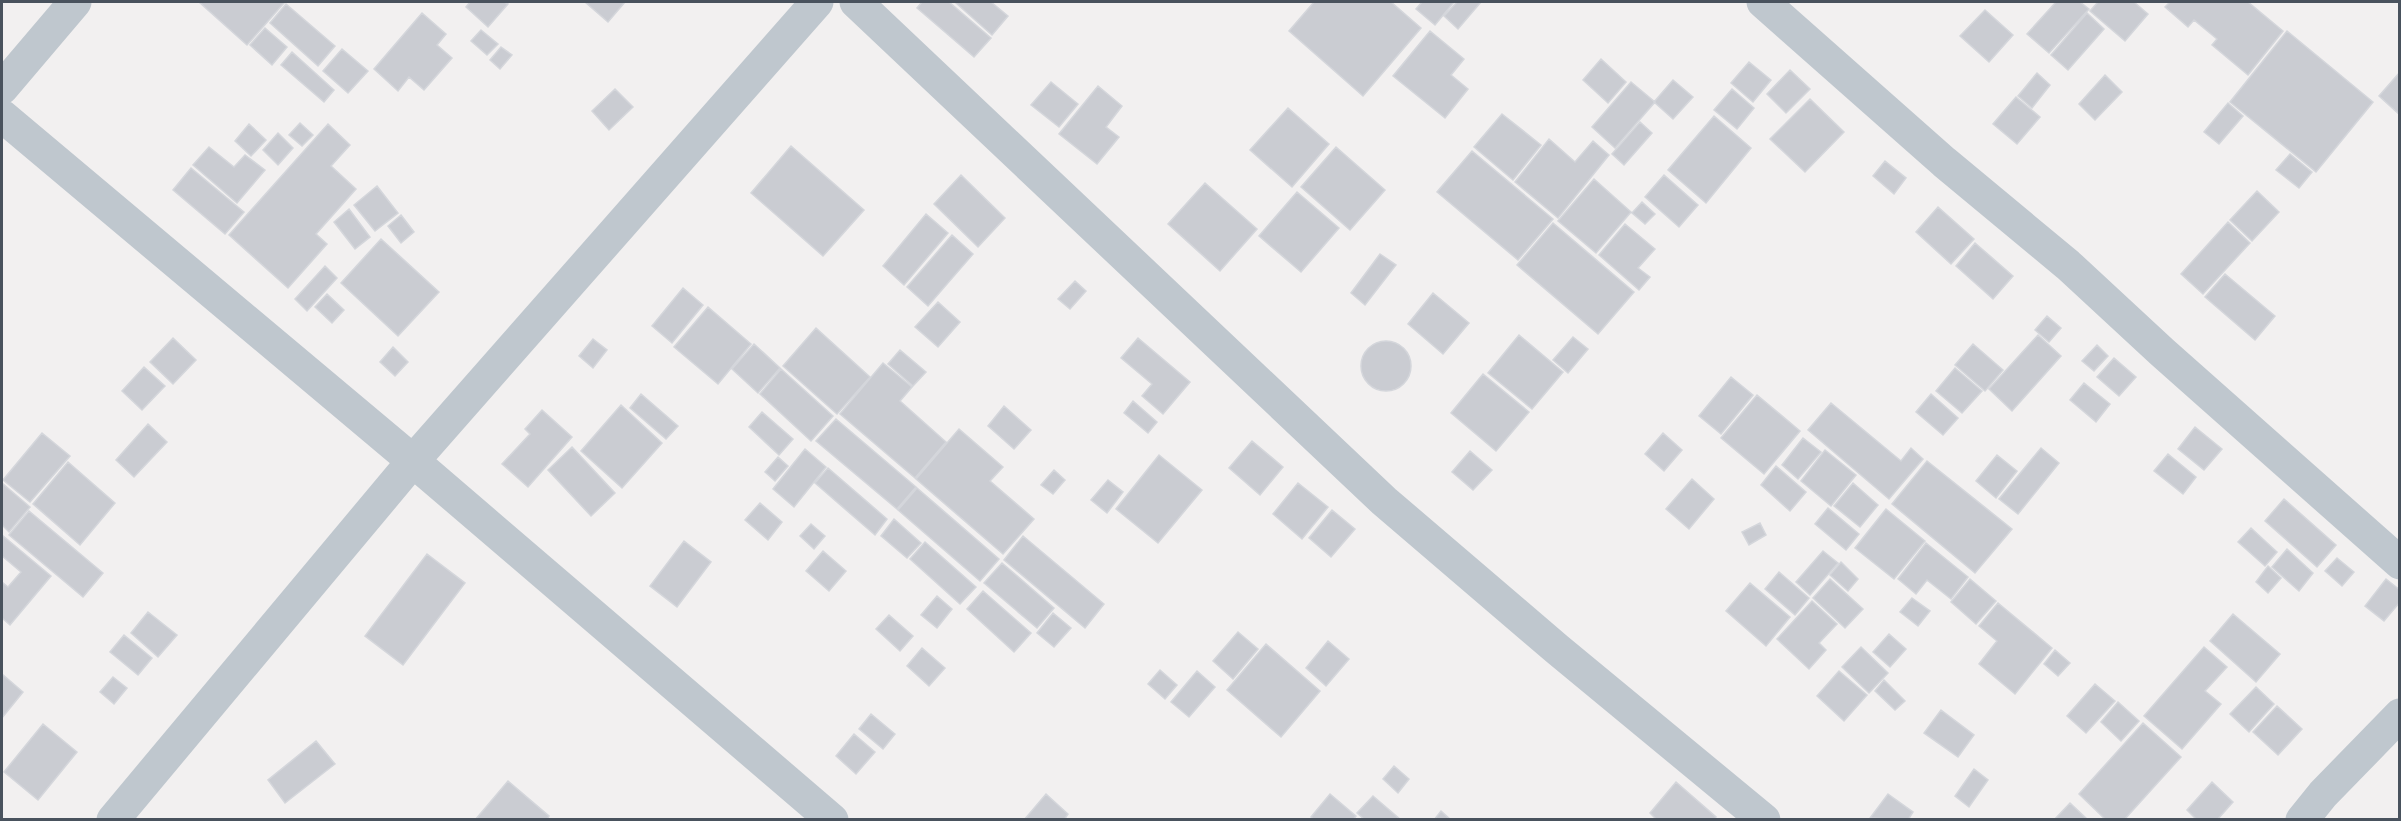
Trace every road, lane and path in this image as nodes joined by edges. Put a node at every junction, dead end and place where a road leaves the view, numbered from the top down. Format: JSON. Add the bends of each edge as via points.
{"nodes":[{"id":1,"x":75,"y":2,"type":"edge"},
{"id":2,"x":817,"y":2,"type":"edge"},
{"id":3,"x":856,"y":2,"type":"edge"},
{"id":4,"x":1763,"y":2,"type":"edge"},
{"id":5,"x":2,"y":88,"type":"edge"},
{"id":6,"x":2,"y":116,"type":"edge"},
{"id":7,"x":413,"y":461,"type":"junction"},
{"id":8,"x":2400,"y":563,"type":"edge"},
{"id":9,"x":2400,"y":715,"type":"edge"},
{"id":10,"x":823,"y":817,"type":"edge"},
{"id":11,"x":113,"y":819,"type":"edge"},
{"id":12,"x":1764,"y":819,"type":"edge"},
{"id":13,"x":2302,"y":819,"type":"edge"}],
"edges":[{"from":1,"to":5,"type":"street"},
{"from":2,"to":7,"type":"street"},
{"from":3,"to":12,"type":"street","via":[[1384,501]]},
{"from":4,"to":8,"type":"street","via":[[2068,265]]},
{"from":6,"to":7,"type":"street"},
{"from":7,"to":10,"type":"street"},
{"from":7,"to":11,"type":"street"},
{"from":9,"to":13,"type":"street"}]}
